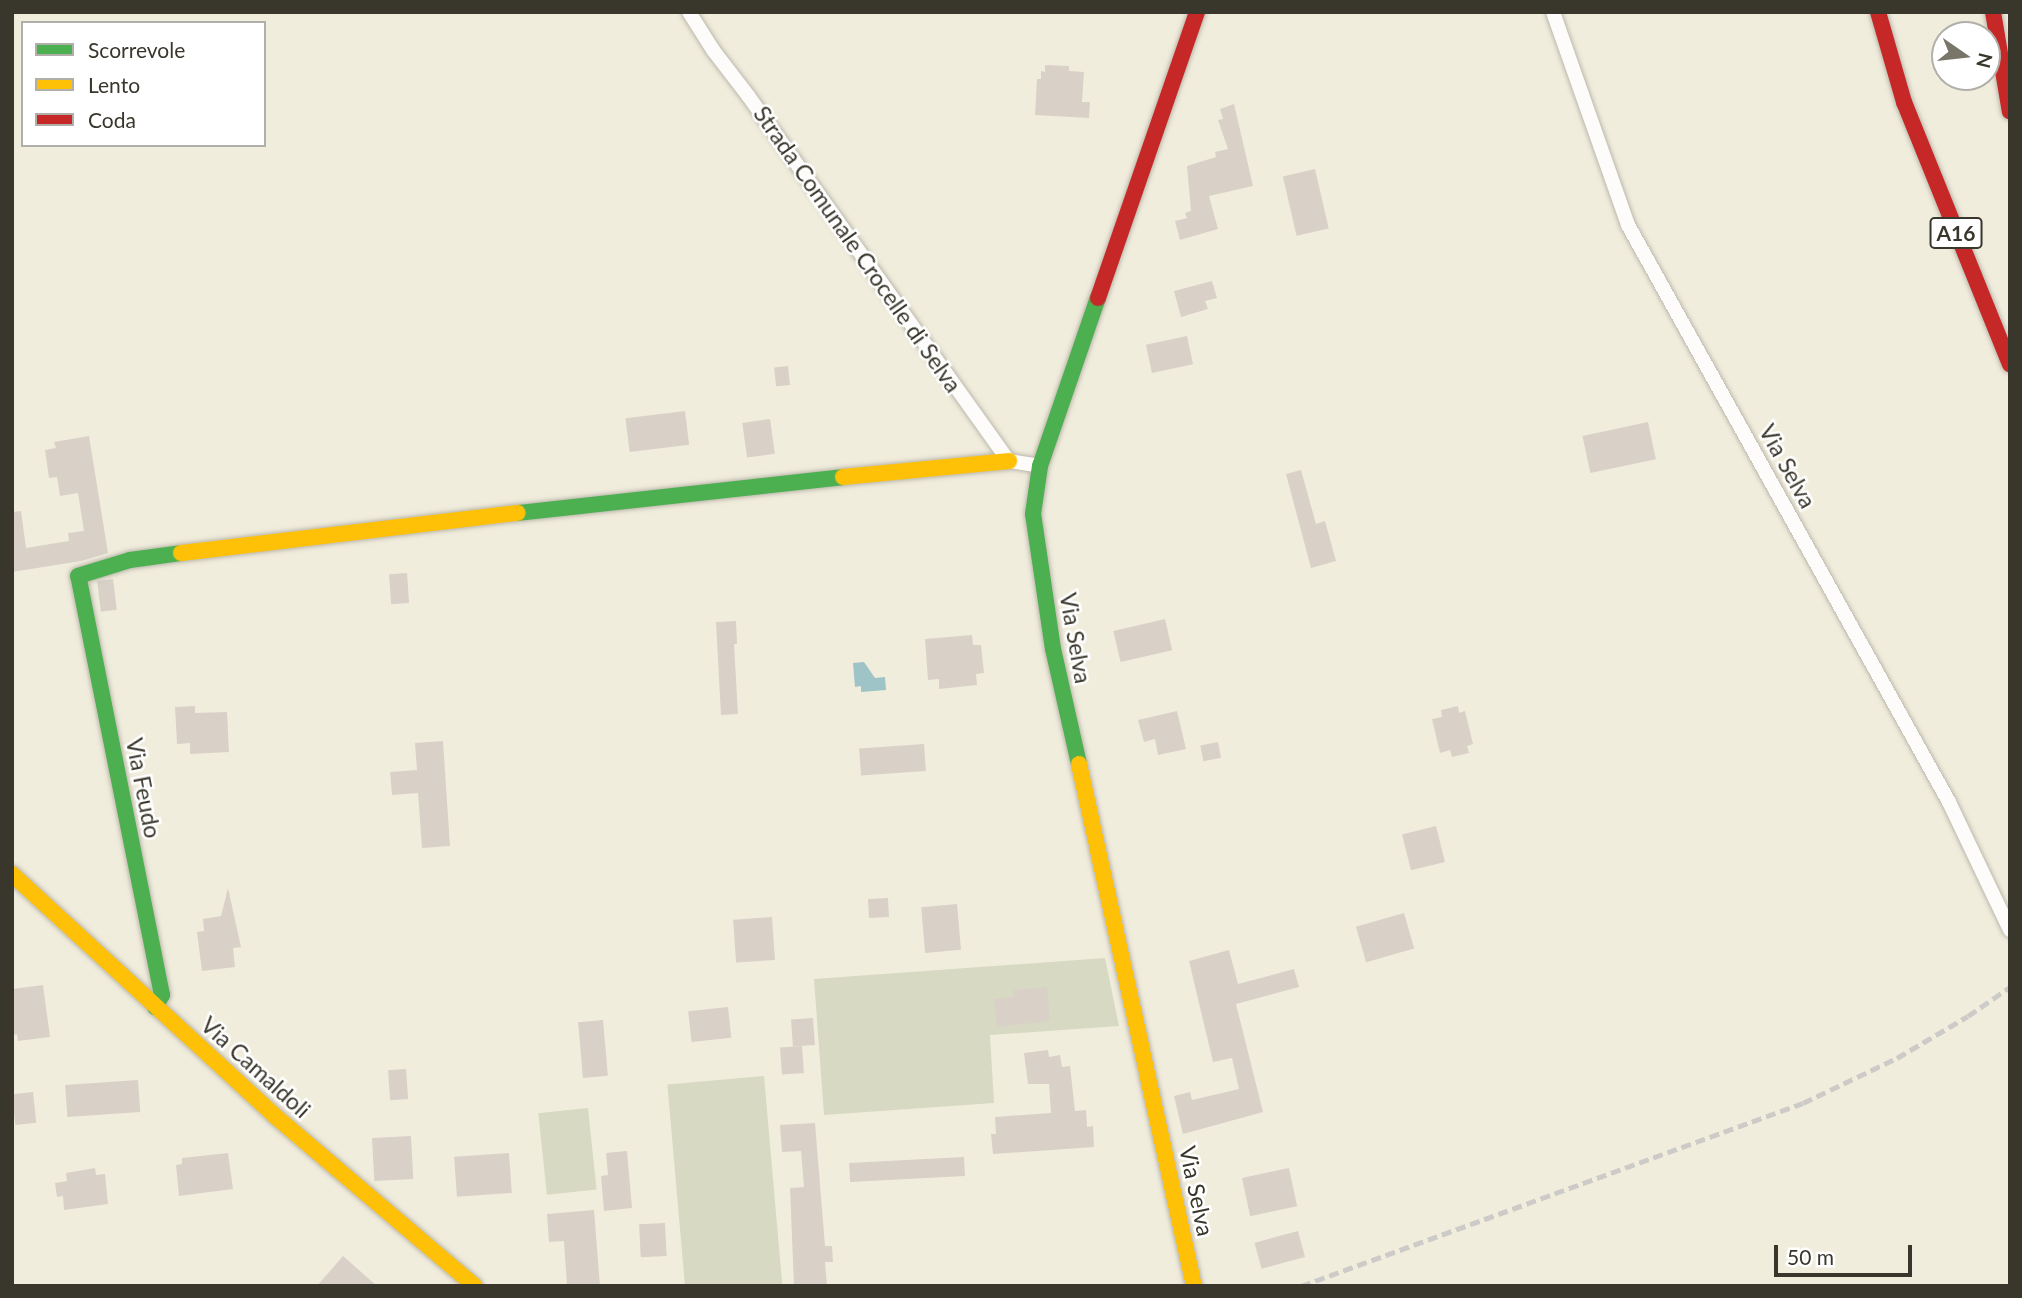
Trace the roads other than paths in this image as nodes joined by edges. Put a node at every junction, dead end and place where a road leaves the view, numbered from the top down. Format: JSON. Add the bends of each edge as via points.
{"nodes":[{"id":1,"x":689,"y":12,"type":"edge"},
{"id":2,"x":1196,"y":12,"type":"edge"},
{"id":3,"x":1553,"y":12,"type":"edge"},
{"id":4,"x":1878,"y":12,"type":"edge"},
{"id":5,"x":1993,"y":12,"type":"edge"},
{"id":6,"x":2010,"y":112,"type":"edge"},
{"id":7,"x":2010,"y":364,"type":"edge"},
{"id":8,"x":1009,"y":461,"type":"junction"},
{"id":9,"x":1040,"y":466,"type":"junction"},
{"id":10,"x":12,"y":874,"type":"edge"},
{"id":11,"x":2010,"y":930,"type":"edge"},
{"id":12,"x":155,"y":1007,"type":"junction"},
{"id":13,"x":475,"y":1286,"type":"edge"},
{"id":14,"x":1194,"y":1286,"type":"edge"}],
"edges":[{"from":1,"to":8,"type":"street","name":"Strada Comunale Crocelle di Selva"},
{"from":2,"to":9,"type":"main road","name":"Via Selva"},
{"from":3,"to":11,"type":"street","name":"Via Selva","via":[[1629,225],[1949,802]]},
{"from":4,"to":7,"type":"main road","number":"A16","via":[[1903,102]]},
{"from":5,"to":6,"type":"main road"},
{"from":8,"to":9,"type":"street"},
{"from":8,"to":12,"type":"main road","name":"Via Feudo","via":[[296,538],[130,560],[78,576],[162,995]]},
{"from":9,"to":14,"type":"main road","name":"Via Selva","via":[[1033,514],[1053,649]]},
{"from":10,"to":12,"type":"main road","name":"Via Camaldoli"},
{"from":12,"to":13,"type":"main road","name":"Via Camaldoli"}]}
